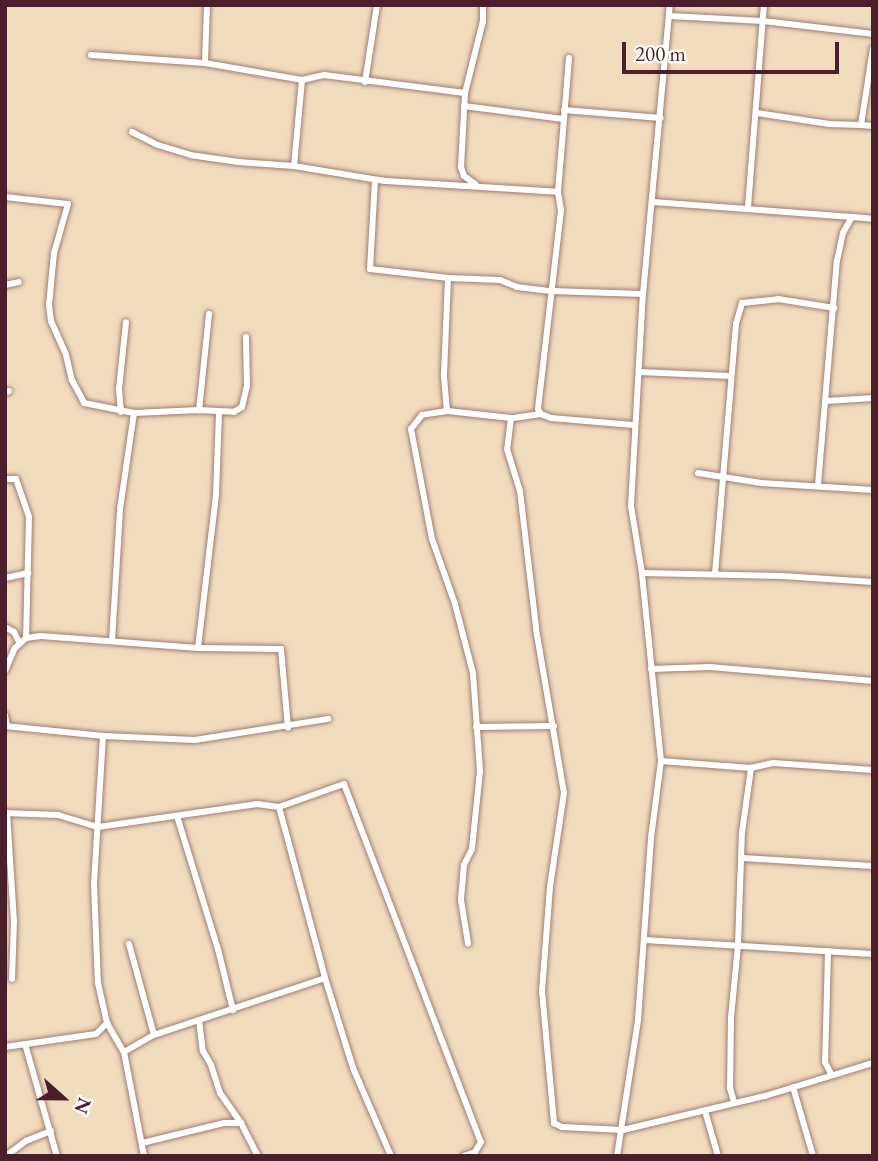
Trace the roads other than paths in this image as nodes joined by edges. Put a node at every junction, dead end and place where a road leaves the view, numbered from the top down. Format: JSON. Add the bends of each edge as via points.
{"nodes":[{"id":1,"x":208,"y":5,"type":"edge"},
{"id":2,"x":377,"y":5,"type":"edge"},
{"id":3,"x":483,"y":5,"type":"edge"},
{"id":4,"x":670,"y":5,"type":"edge"},
{"id":5,"x":764,"y":5,"type":"edge"},
{"id":6,"x":670,"y":16,"type":"junction"},
{"id":7,"x":763,"y":22,"type":"junction"},
{"id":8,"x":873,"y":34,"type":"edge"},
{"id":9,"x":873,"y":48,"type":"edge"},
{"id":10,"x":91,"y":55,"type":"dead end"},
{"id":11,"x":569,"y":58,"type":"dead end"},
{"id":12,"x":205,"y":64,"type":"junction"},
{"id":13,"x":302,"y":80,"type":"junction"},
{"id":14,"x":365,"y":82,"type":"junction"},
{"id":15,"x":465,"y":93,"type":"junction"},
{"id":16,"x":464,"y":106,"type":"junction"},
{"id":17,"x":564,"y":110,"type":"junction"},
{"id":18,"x":757,"y":113,"type":"junction"},
{"id":19,"x":661,"y":118,"type":"junction"},
{"id":20,"x":563,"y":119,"type":"junction"},
{"id":21,"x":861,"y":125,"type":"junction"},
{"id":22,"x":873,"y":126,"type":"edge"},
{"id":23,"x":132,"y":132,"type":"dead end"},
{"id":24,"x":294,"y":166,"type":"junction"},
{"id":25,"x":375,"y":180,"type":"junction"},
{"id":26,"x":478,"y":184,"type":"junction"},
{"id":27,"x":558,"y":192,"type":"junction"},
{"id":28,"x":5,"y":197,"type":"edge"},
{"id":29,"x":653,"y":202,"type":"junction"},
{"id":30,"x":748,"y":207,"type":"junction"},
{"id":31,"x":852,"y":217,"type":"junction"},
{"id":32,"x":873,"y":219,"type":"edge"},
{"id":33,"x":448,"y":278,"type":"junction"},
{"id":34,"x":19,"y":282,"type":"dead end"},
{"id":35,"x":5,"y":285,"type":"edge"},
{"id":36,"x":551,"y":291,"type":"junction"},
{"id":37,"x":643,"y":294,"type":"junction"},
{"id":38,"x":834,"y":308,"type":"junction"},
{"id":39,"x":209,"y":314,"type":"dead end"},
{"id":40,"x":126,"y":322,"type":"dead end"},
{"id":41,"x":246,"y":337,"type":"dead end"},
{"id":42,"x":639,"y":372,"type":"junction"},
{"id":43,"x":731,"y":376,"type":"junction"},
{"id":44,"x":873,"y":398,"type":"edge"},
{"id":45,"x":826,"y":401,"type":"junction"},
{"id":46,"x":199,"y":410,"type":"junction"},
{"id":47,"x":447,"y":411,"type":"junction"},
{"id":48,"x":121,"y":412,"type":"junction"},
{"id":49,"x":219,"y":412,"type":"junction"},
{"id":50,"x":134,"y":413,"type":"junction"},
{"id":51,"x":541,"y":414,"type":"junction"},
{"id":52,"x":511,"y":418,"type":"junction"},
{"id":53,"x":633,"y":425,"type":"junction"},
{"id":54,"x":698,"y":473,"type":"dead end"},
{"id":55,"x":724,"y":475,"type":"junction"},
{"id":56,"x":5,"y":478,"type":"edge"},
{"id":57,"x":818,"y":485,"type":"junction"},
{"id":58,"x":873,"y":490,"type":"edge"},
{"id":59,"x":28,"y":573,"type":"junction"},
{"id":60,"x":642,"y":573,"type":"junction"},
{"id":61,"x":715,"y":574,"type":"junction"},
{"id":62,"x":5,"y":578,"type":"edge"},
{"id":63,"x":873,"y":582,"type":"edge"},
{"id":64,"x":5,"y":627,"type":"edge"},
{"id":65,"x":26,"y":638,"type":"junction"},
{"id":66,"x":112,"y":642,"type":"junction"},
{"id":67,"x":20,"y":644,"type":"junction"},
{"id":68,"x":198,"y":648,"type":"junction"},
{"id":69,"x":651,"y":669,"type":"junction"},
{"id":70,"x":5,"y":671,"type":"edge"},
{"id":71,"x":873,"y":681,"type":"edge"},
{"id":72,"x":5,"y":715,"type":"edge"},
{"id":73,"x":328,"y":719,"type":"dead end"},
{"id":74,"x":6,"y":726,"type":"edge"},
{"id":75,"x":554,"y":726,"type":"junction"},
{"id":76,"x":288,"y":727,"type":"junction"},
{"id":77,"x":476,"y":727,"type":"junction"},
{"id":78,"x":103,"y":736,"type":"junction"},
{"id":79,"x":661,"y":761,"type":"junction"},
{"id":80,"x":751,"y":768,"type":"junction"},
{"id":81,"x":873,"y":770,"type":"edge"},
{"id":82,"x":279,"y":807,"type":"junction"},
{"id":83,"x":6,"y":813,"type":"edge"},
{"id":84,"x":177,"y":816,"type":"junction"},
{"id":85,"x":98,"y":827,"type":"junction"},
{"id":86,"x":742,"y":858,"type":"junction"},
{"id":87,"x":873,"y":866,"type":"edge"},
{"id":88,"x":644,"y":940,"type":"junction"},
{"id":89,"x":467,"y":943,"type":"dead end"},
{"id":90,"x":129,"y":944,"type":"dead end"},
{"id":91,"x":738,"y":945,"type":"junction"},
{"id":92,"x":828,"y":951,"type":"junction"},
{"id":93,"x":873,"y":954,"type":"edge"},
{"id":94,"x":325,"y":978,"type":"junction"},
{"id":95,"x":12,"y":979,"type":"dead end"},
{"id":96,"x":233,"y":1010,"type":"junction"},
{"id":97,"x":200,"y":1020,"type":"junction"},
{"id":98,"x":109,"y":1026,"type":"junction"},
{"id":99,"x":154,"y":1035,"type":"junction"},
{"id":100,"x":25,"y":1044,"type":"junction"},
{"id":101,"x":5,"y":1047,"type":"edge"},
{"id":102,"x":124,"y":1052,"type":"junction"},
{"id":103,"x":873,"y":1063,"type":"edge"},
{"id":104,"x":831,"y":1074,"type":"junction"},
{"id":105,"x":793,"y":1087,"type":"junction"},
{"id":106,"x":734,"y":1102,"type":"junction"},
{"id":107,"x":705,"y":1111,"type":"junction"},
{"id":108,"x":241,"y":1123,"type":"junction"},
{"id":109,"x":51,"y":1130,"type":"junction"},
{"id":110,"x":623,"y":1130,"type":"junction"},
{"id":111,"x":142,"y":1143,"type":"junction"},
{"id":112,"x":6,"y":1156,"type":"edge"},
{"id":113,"x":57,"y":1156,"type":"edge"},
{"id":114,"x":144,"y":1156,"type":"edge"},
{"id":115,"x":258,"y":1156,"type":"edge"},
{"id":116,"x":391,"y":1156,"type":"edge"},
{"id":117,"x":464,"y":1156,"type":"edge"},
{"id":118,"x":617,"y":1156,"type":"edge"},
{"id":119,"x":719,"y":1156,"type":"edge"},
{"id":120,"x":813,"y":1156,"type":"edge"}],
"edges":[{"from":1,"to":12,"type":"street"},
{"from":2,"to":14,"type":"street"},
{"from":3,"to":15,"type":"street","via":[[484,21]]},
{"from":4,"to":6,"type":"street"},
{"from":5,"to":7,"type":"street"},
{"from":6,"to":7,"type":"street"},
{"from":6,"to":19,"type":"street"},
{"from":7,"to":8,"type":"street"},
{"from":7,"to":18,"type":"street"},
{"from":9,"to":21,"type":"street"},
{"from":10,"to":12,"type":"street"},
{"from":11,"to":17,"type":"street"},
{"from":12,"to":13,"type":"street"},
{"from":13,"to":14,"type":"street","via":[[324,75]]},
{"from":13,"to":24,"type":"street"},
{"from":14,"to":15,"type":"street"},
{"from":15,"to":16,"type":"street"},
{"from":16,"to":20,"type":"street"},
{"from":16,"to":26,"type":"street","via":[[461,167],[470,182]]},
{"from":17,"to":19,"type":"street"},
{"from":17,"to":20,"type":"street"},
{"from":18,"to":21,"type":"street"},
{"from":18,"to":30,"type":"street"},
{"from":19,"to":29,"type":"street"},
{"from":20,"to":27,"type":"street"},
{"from":21,"to":22,"type":"street"},
{"from":23,"to":24,"type":"street","via":[[190,155]]},
{"from":24,"to":25,"type":"street"},
{"from":25,"to":26,"type":"street"},
{"from":25,"to":33,"type":"street","via":[[370,269]]},
{"from":26,"to":27,"type":"street"},
{"from":27,"to":36,"type":"street","via":[[561,210]]},
{"from":28,"to":48,"type":"street","via":[[68,204],[54,253],[51,321],[79,397],[91,407]]},
{"from":29,"to":30,"type":"street"},
{"from":29,"to":37,"type":"street"},
{"from":30,"to":31,"type":"street"},
{"from":31,"to":32,"type":"street"},
{"from":31,"to":38,"type":"street","via":[[842,233]]},
{"from":33,"to":36,"type":"street","via":[[500,280]]},
{"from":33,"to":47,"type":"street"},
{"from":34,"to":35,"type":"street"},
{"from":36,"to":37,"type":"street"},
{"from":36,"to":51,"type":"street"},
{"from":37,"to":42,"type":"street"},
{"from":38,"to":43,"type":"street","via":[[778,299],[742,303]]},
{"from":38,"to":45,"type":"street"},
{"from":39,"to":46,"type":"street"},
{"from":40,"to":48,"type":"street"},
{"from":41,"to":49,"type":"street","via":[[242,407]]},
{"from":42,"to":43,"type":"street"},
{"from":42,"to":53,"type":"street"},
{"from":43,"to":55,"type":"street"},
{"from":44,"to":45,"type":"street"},
{"from":45,"to":57,"type":"street"},
{"from":46,"to":49,"type":"street"},
{"from":46,"to":50,"type":"street"},
{"from":47,"to":52,"type":"street"},
{"from":47,"to":77,"type":"street","via":[[422,415],[411,429],[432,539],[473,673]]},
{"from":48,"to":50,"type":"street"},
{"from":49,"to":68,"type":"street","via":[[216,494]]},
{"from":50,"to":66,"type":"street","via":[[120,509]]},
{"from":51,"to":52,"type":"street"},
{"from":51,"to":53,"type":"street"},
{"from":52,"to":75,"type":"street","via":[[507,449],[520,491],[537,635]]},
{"from":53,"to":60,"type":"street","via":[[631,506]]},
{"from":54,"to":55,"type":"street"},
{"from":55,"to":57,"type":"street","via":[[761,484]]},
{"from":55,"to":61,"type":"street"},
{"from":56,"to":59,"type":"street","via":[[16,479],[29,517]]},
{"from":57,"to":58,"type":"street"},
{"from":59,"to":62,"type":"street"},
{"from":59,"to":65,"type":"street"},
{"from":60,"to":61,"type":"street"},
{"from":60,"to":69,"type":"street"},
{"from":61,"to":63,"type":"street"},
{"from":64,"to":67,"type":"street"},
{"from":65,"to":66,"type":"street"},
{"from":65,"to":67,"type":"street"},
{"from":66,"to":68,"type":"street"},
{"from":67,"to":70,"type":"street"},
{"from":68,"to":76,"type":"street","via":[[281,649]]},
{"from":69,"to":71,"type":"street","via":[[710,667]]},
{"from":69,"to":79,"type":"street"},
{"from":72,"to":74,"type":"street"},
{"from":73,"to":76,"type":"street"},
{"from":74,"to":78,"type":"street"},
{"from":75,"to":77,"type":"street"},
{"from":75,"to":110,"type":"street","via":[[564,793],[542,990],[551,1117],[557,1126]]},
{"from":76,"to":78,"type":"street","via":[[195,740]]},
{"from":77,"to":89,"type":"street","via":[[479,791],[461,900]]},
{"from":78,"to":85,"type":"street"},
{"from":79,"to":80,"type":"street"},
{"from":79,"to":88,"type":"street"},
{"from":80,"to":81,"type":"street","via":[[773,763]]},
{"from":80,"to":86,"type":"street"},
{"from":82,"to":84,"type":"street","via":[[257,804]]},
{"from":82,"to":94,"type":"street"},
{"from":82,"to":117,"type":"street","via":[[344,784],[481,1142],[475,1152]]},
{"from":83,"to":85,"type":"street","via":[[58,815]]},
{"from":83,"to":95,"type":"street","via":[[14,922]]},
{"from":84,"to":85,"type":"street"},
{"from":84,"to":96,"type":"street"},
{"from":85,"to":98,"type":"street","via":[[94,885],[98,983]]},
{"from":86,"to":87,"type":"street"},
{"from":86,"to":91,"type":"street"},
{"from":88,"to":91,"type":"street"},
{"from":88,"to":110,"type":"street"},
{"from":90,"to":99,"type":"street"},
{"from":91,"to":92,"type":"street"},
{"from":91,"to":106,"type":"street","via":[[730,1062]]},
{"from":92,"to":93,"type":"street"},
{"from":92,"to":104,"type":"street","via":[[825,1062]]},
{"from":94,"to":96,"type":"street"},
{"from":94,"to":116,"type":"street","via":[[354,1068]]},
{"from":96,"to":97,"type":"street"},
{"from":97,"to":99,"type":"street"},
{"from":97,"to":108,"type":"street","via":[[203,1051],[220,1093]]},
{"from":98,"to":100,"type":"street"},
{"from":98,"to":102,"type":"street"},
{"from":99,"to":102,"type":"street"},
{"from":100,"to":101,"type":"street"},
{"from":100,"to":109,"type":"street"},
{"from":102,"to":111,"type":"street"},
{"from":103,"to":104,"type":"street"},
{"from":104,"to":105,"type":"street"},
{"from":105,"to":106,"type":"street"},
{"from":105,"to":120,"type":"street"},
{"from":106,"to":107,"type":"street"},
{"from":107,"to":110,"type":"street"},
{"from":107,"to":119,"type":"street"},
{"from":108,"to":111,"type":"street"},
{"from":108,"to":115,"type":"street"},
{"from":109,"to":112,"type":"street"},
{"from":109,"to":113,"type":"street"},
{"from":110,"to":118,"type":"street"},
{"from":111,"to":114,"type":"street"}]}
